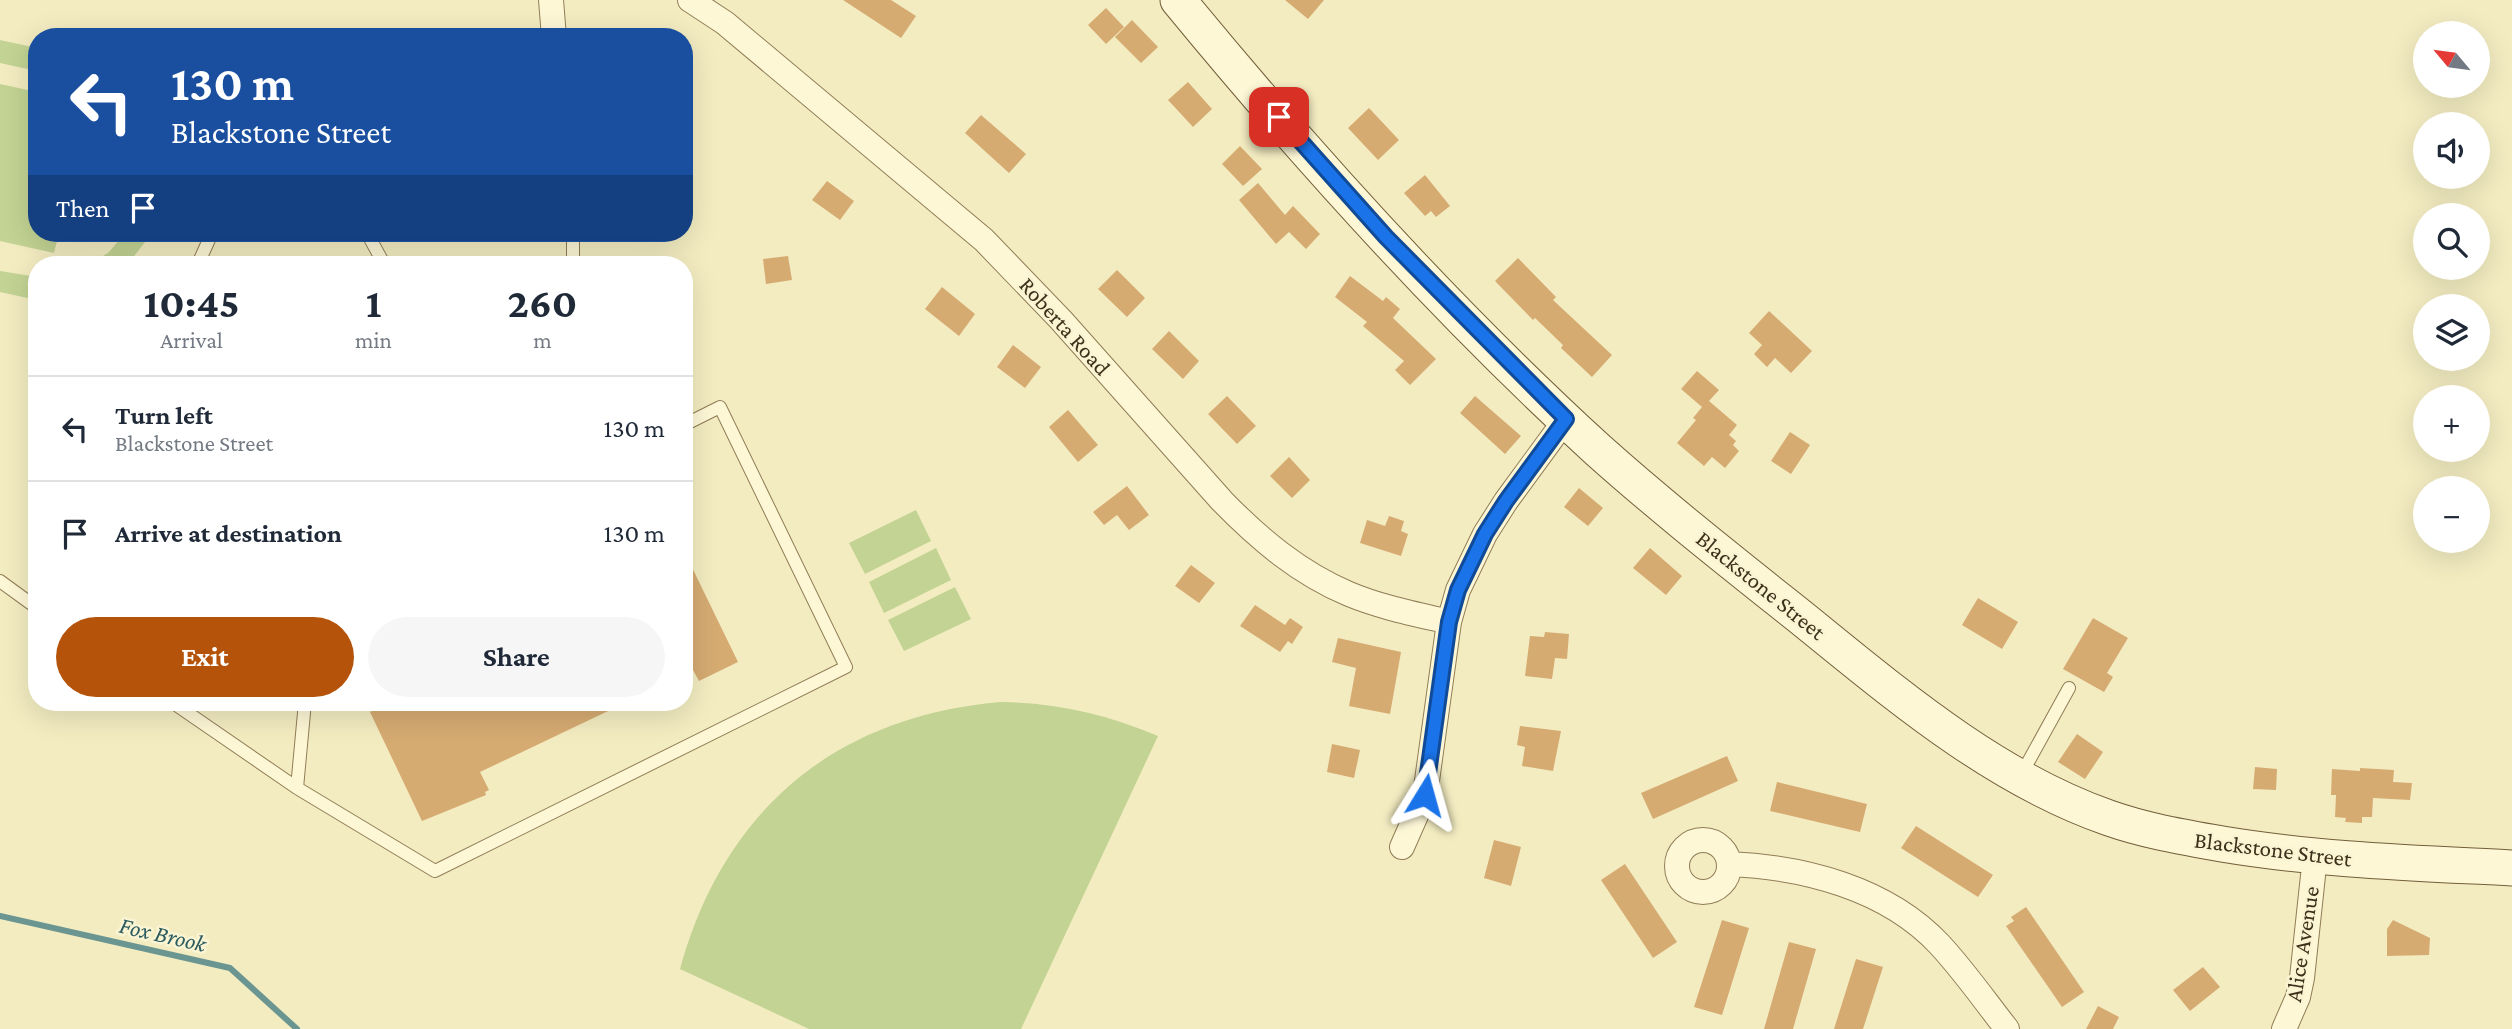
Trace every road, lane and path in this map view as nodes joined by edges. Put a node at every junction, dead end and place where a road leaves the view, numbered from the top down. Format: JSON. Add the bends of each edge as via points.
{"nodes":[{"id":1,"x":551,"y":0,"type":"edge"},
{"id":2,"x":690,"y":0,"type":"edge"},
{"id":3,"x":1178,"y":0,"type":"edge"},
{"id":4,"x":553,"y":28,"type":"edge"},
{"id":5,"x":1566,"y":419,"type":"junction"},
{"id":6,"x":693,"y":420,"type":"edge"},
{"id":7,"x":0,"y":582,"type":"edge"},
{"id":8,"x":28,"y":602,"type":"edge"},
{"id":9,"x":1449,"y":622,"type":"junction"},
{"id":10,"x":2069,"y":688,"type":"dead end"},
{"id":11,"x":185,"y":711,"type":"edge"},
{"id":12,"x":304,"y":711,"type":"edge"},
{"id":13,"x":2019,"y":778,"type":"junction"},
{"id":14,"x":297,"y":788,"type":"junction"},
{"id":15,"x":1402,"y":848,"type":"dead end"},
{"id":16,"x":2315,"y":857,"type":"junction"},
{"id":17,"x":1729,"y":864,"type":"dead end"},
{"id":18,"x":2512,"y":868,"type":"edge"},
{"id":19,"x":2007,"y":1029,"type":"edge"},
{"id":20,"x":2284,"y":1029,"type":"edge"}],
"edges":[{"from":1,"to":4,"type":"street"},
{"from":2,"to":9,"type":"street","name":"Roberta Road","via":[[725,23],[984,240],[1254,533],[1292,562],[1350,595]]},
{"from":3,"to":5,"type":"main road","name":"Blackstone Street","via":[[1386,237]]},
{"from":5,"to":9,"type":"street","via":[[1527,468],[1485,534],[1466,571]]},
{"from":5,"to":13,"type":"main road","name":"Blackstone Street","via":[[1653,498],[1856,662]]},
{"from":6,"to":14,"type":"lane","via":[[720,407],[846,667],[435,871]]},
{"from":7,"to":8,"type":"lane"},
{"from":9,"to":15,"type":"street","via":[[1425,795]]},
{"from":10,"to":13,"type":"lane"},
{"from":11,"to":14,"type":"lane"},
{"from":12,"to":14,"type":"lane"},
{"from":13,"to":16,"type":"main road","name":"Blackstone Street","via":[[2063,801],[2163,834]]},
{"from":16,"to":18,"type":"main road","name":"Blackstone Street"},
{"from":16,"to":20,"type":"street","name":"Alice Avenue","via":[[2302,978]]},
{"from":17,"to":19,"type":"street","via":[[1797,871],[1849,887],[1892,908],[1939,944]]}]}
